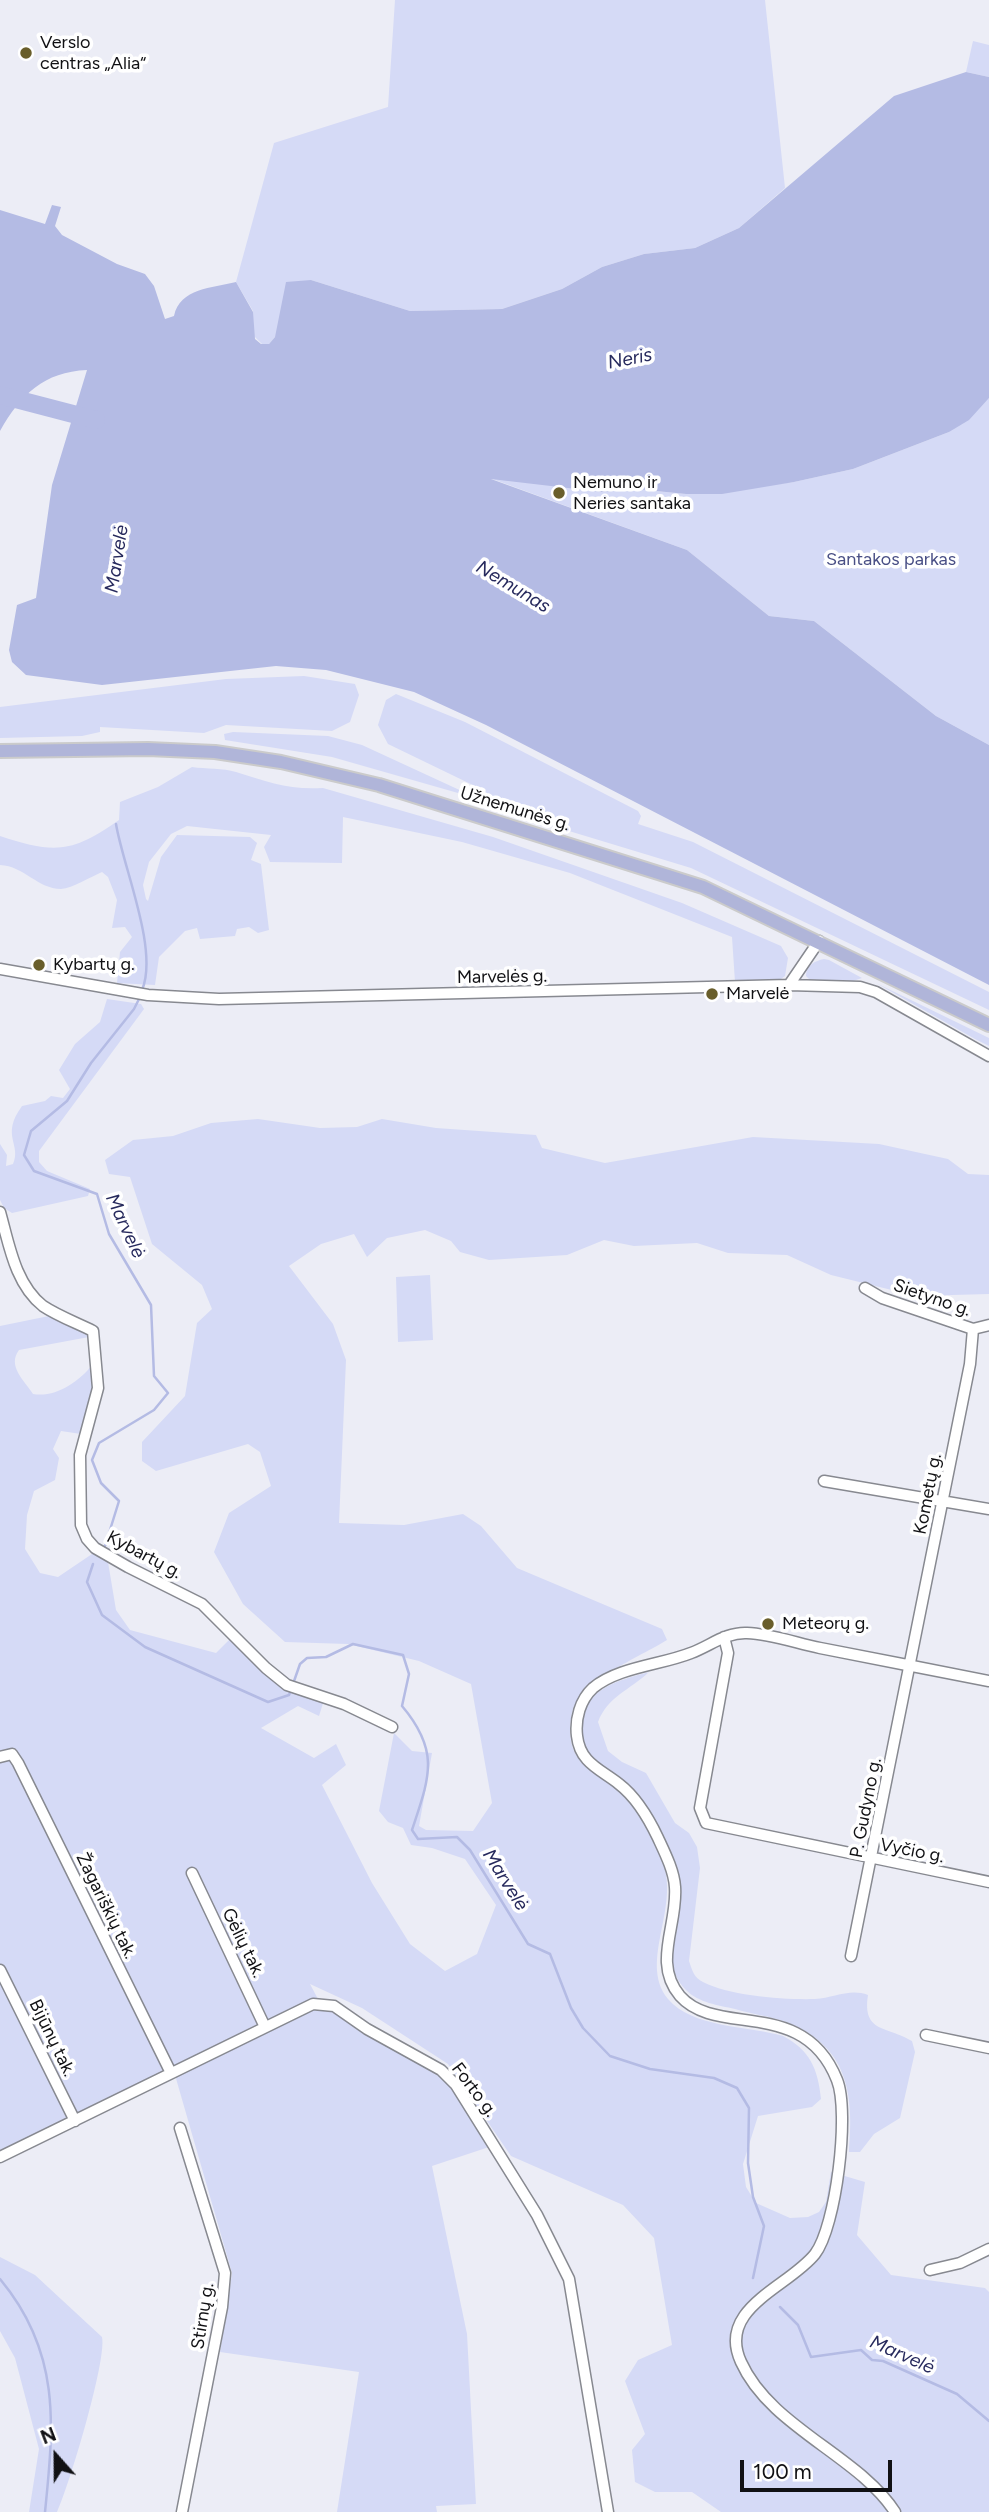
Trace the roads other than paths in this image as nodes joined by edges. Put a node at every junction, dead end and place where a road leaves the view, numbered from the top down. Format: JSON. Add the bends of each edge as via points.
{"nodes":[{"id":1,"x":0,"y":751,"type":"edge"},
{"id":2,"x":819,"y":941,"type":"junction"},
{"id":3,"x":0,"y":969,"type":"edge"},
{"id":4,"x":789,"y":985,"type":"junction"},
{"id":5,"x":989,"y":1025,"type":"edge"},
{"id":6,"x":989,"y":1055,"type":"edge"},
{"id":7,"x":0,"y":1212,"type":"edge"},
{"id":8,"x":865,"y":1288,"type":"dead end"},
{"id":9,"x":989,"y":1325,"type":"edge"},
{"id":10,"x":974,"y":1329,"type":"junction"},
{"id":11,"x":824,"y":1481,"type":"dead end"},
{"id":12,"x":942,"y":1500,"type":"junction"},
{"id":13,"x":989,"y":1509,"type":"edge"},
{"id":14,"x":724,"y":1637,"type":"junction"},
{"id":15,"x":910,"y":1665,"type":"junction"},
{"id":16,"x":989,"y":1681,"type":"edge"},
{"id":17,"x":392,"y":1727,"type":"dead end"},
{"id":18,"x":0,"y":1757,"type":"edge"},
{"id":19,"x":872,"y":1860,"type":"junction"},
{"id":20,"x":192,"y":1873,"type":"dead end"},
{"id":21,"x":989,"y":1882,"type":"edge"},
{"id":22,"x":851,"y":1956,"type":"dead end"},
{"id":23,"x":0,"y":1970,"type":"edge"},
{"id":24,"x":265,"y":2027,"type":"junction"},
{"id":25,"x":926,"y":2035,"type":"dead end"},
{"id":26,"x":989,"y":2048,"type":"edge"},
{"id":27,"x":171,"y":2073,"type":"junction"},
{"id":28,"x":75,"y":2121,"type":"junction"},
{"id":29,"x":180,"y":2128,"type":"dead end"},
{"id":30,"x":0,"y":2157,"type":"edge"},
{"id":31,"x":989,"y":2249,"type":"edge"},
{"id":32,"x":930,"y":2270,"type":"dead end"},
{"id":33,"x":182,"y":2512,"type":"edge"},
{"id":34,"x":608,"y":2512,"type":"edge"},
{"id":35,"x":895,"y":2512,"type":"edge"}],
"edges":[{"from":1,"to":2,"type":"main road","name":"Užnemunės g.","via":[[215,752],[293,765],[379,785],[680,879]]},
{"from":2,"to":4,"type":"street"},
{"from":2,"to":5,"type":"main road","name":"Užnemunės g."},
{"from":3,"to":4,"type":"street","name":"Marvelės g.","via":[[131,993],[219,999]]},
{"from":4,"to":6,"type":"street","name":"Marvelės g.","via":[[859,987],[876,992]]},
{"from":7,"to":17,"type":"street","name":"Kybartų g.","via":[[9,1250],[31,1295],[93,1331],[98,1388],[80,1455],[81,1525],[87,1539],[128,1567],[202,1604],[292,1687],[344,1704]]},
{"from":8,"to":10,"type":"street","name":"Sietyno g."},
{"from":9,"to":10,"type":"street","name":"Sietyno g."},
{"from":10,"to":12,"type":"street","name":"Kometų g."},
{"from":11,"to":12,"type":"street"},
{"from":12,"to":13,"type":"street"},
{"from":12,"to":15,"type":"street","name":"Kometų g."},
{"from":14,"to":15,"type":"street","via":[[743,1632]]},
{"from":14,"to":19,"type":"street","name":"Vyčio g.","via":[[729,1653],[700,1808],[706,1823]]},
{"from":14,"to":35,"type":"street","via":[[595,1687],[576,1719],[578,1744],[594,1769],[621,1785],[639,1806],[673,1873],[666,1960],[681,1997],[706,2012],[790,2030],[822,2054],[838,2082],[843,2135],[825,2234],[815,2254],[798,2271],[750,2306],[739,2326],[737,2349],[761,2390],[807,2435],[877,2490]]},
{"from":15,"to":16,"type":"street"},
{"from":15,"to":19,"type":"street","name":"P. Gudyno g."},
{"from":18,"to":27,"type":"street","name":"Žagariškių tak.","via":[[12,1754]]},
{"from":19,"to":21,"type":"street","name":"Vyčio g."},
{"from":19,"to":22,"type":"street","name":"P. Gudyno g."},
{"from":20,"to":24,"type":"street","name":"Gėlių tak."},
{"from":23,"to":28,"type":"street","name":"Bijūnų tak."},
{"from":24,"to":27,"type":"street","name":"Forto g."},
{"from":24,"to":34,"type":"street","name":"Forto g.","via":[[313,2004],[326,2004],[428,2060],[456,2085],[565,2268]]},
{"from":25,"to":26,"type":"street"},
{"from":27,"to":28,"type":"street","name":"Forto g."},
{"from":28,"to":30,"type":"street","name":"Forto g."},
{"from":29,"to":33,"type":"street","name":"Stirnų g.","via":[[225,2273]]},
{"from":31,"to":32,"type":"street"}]}
